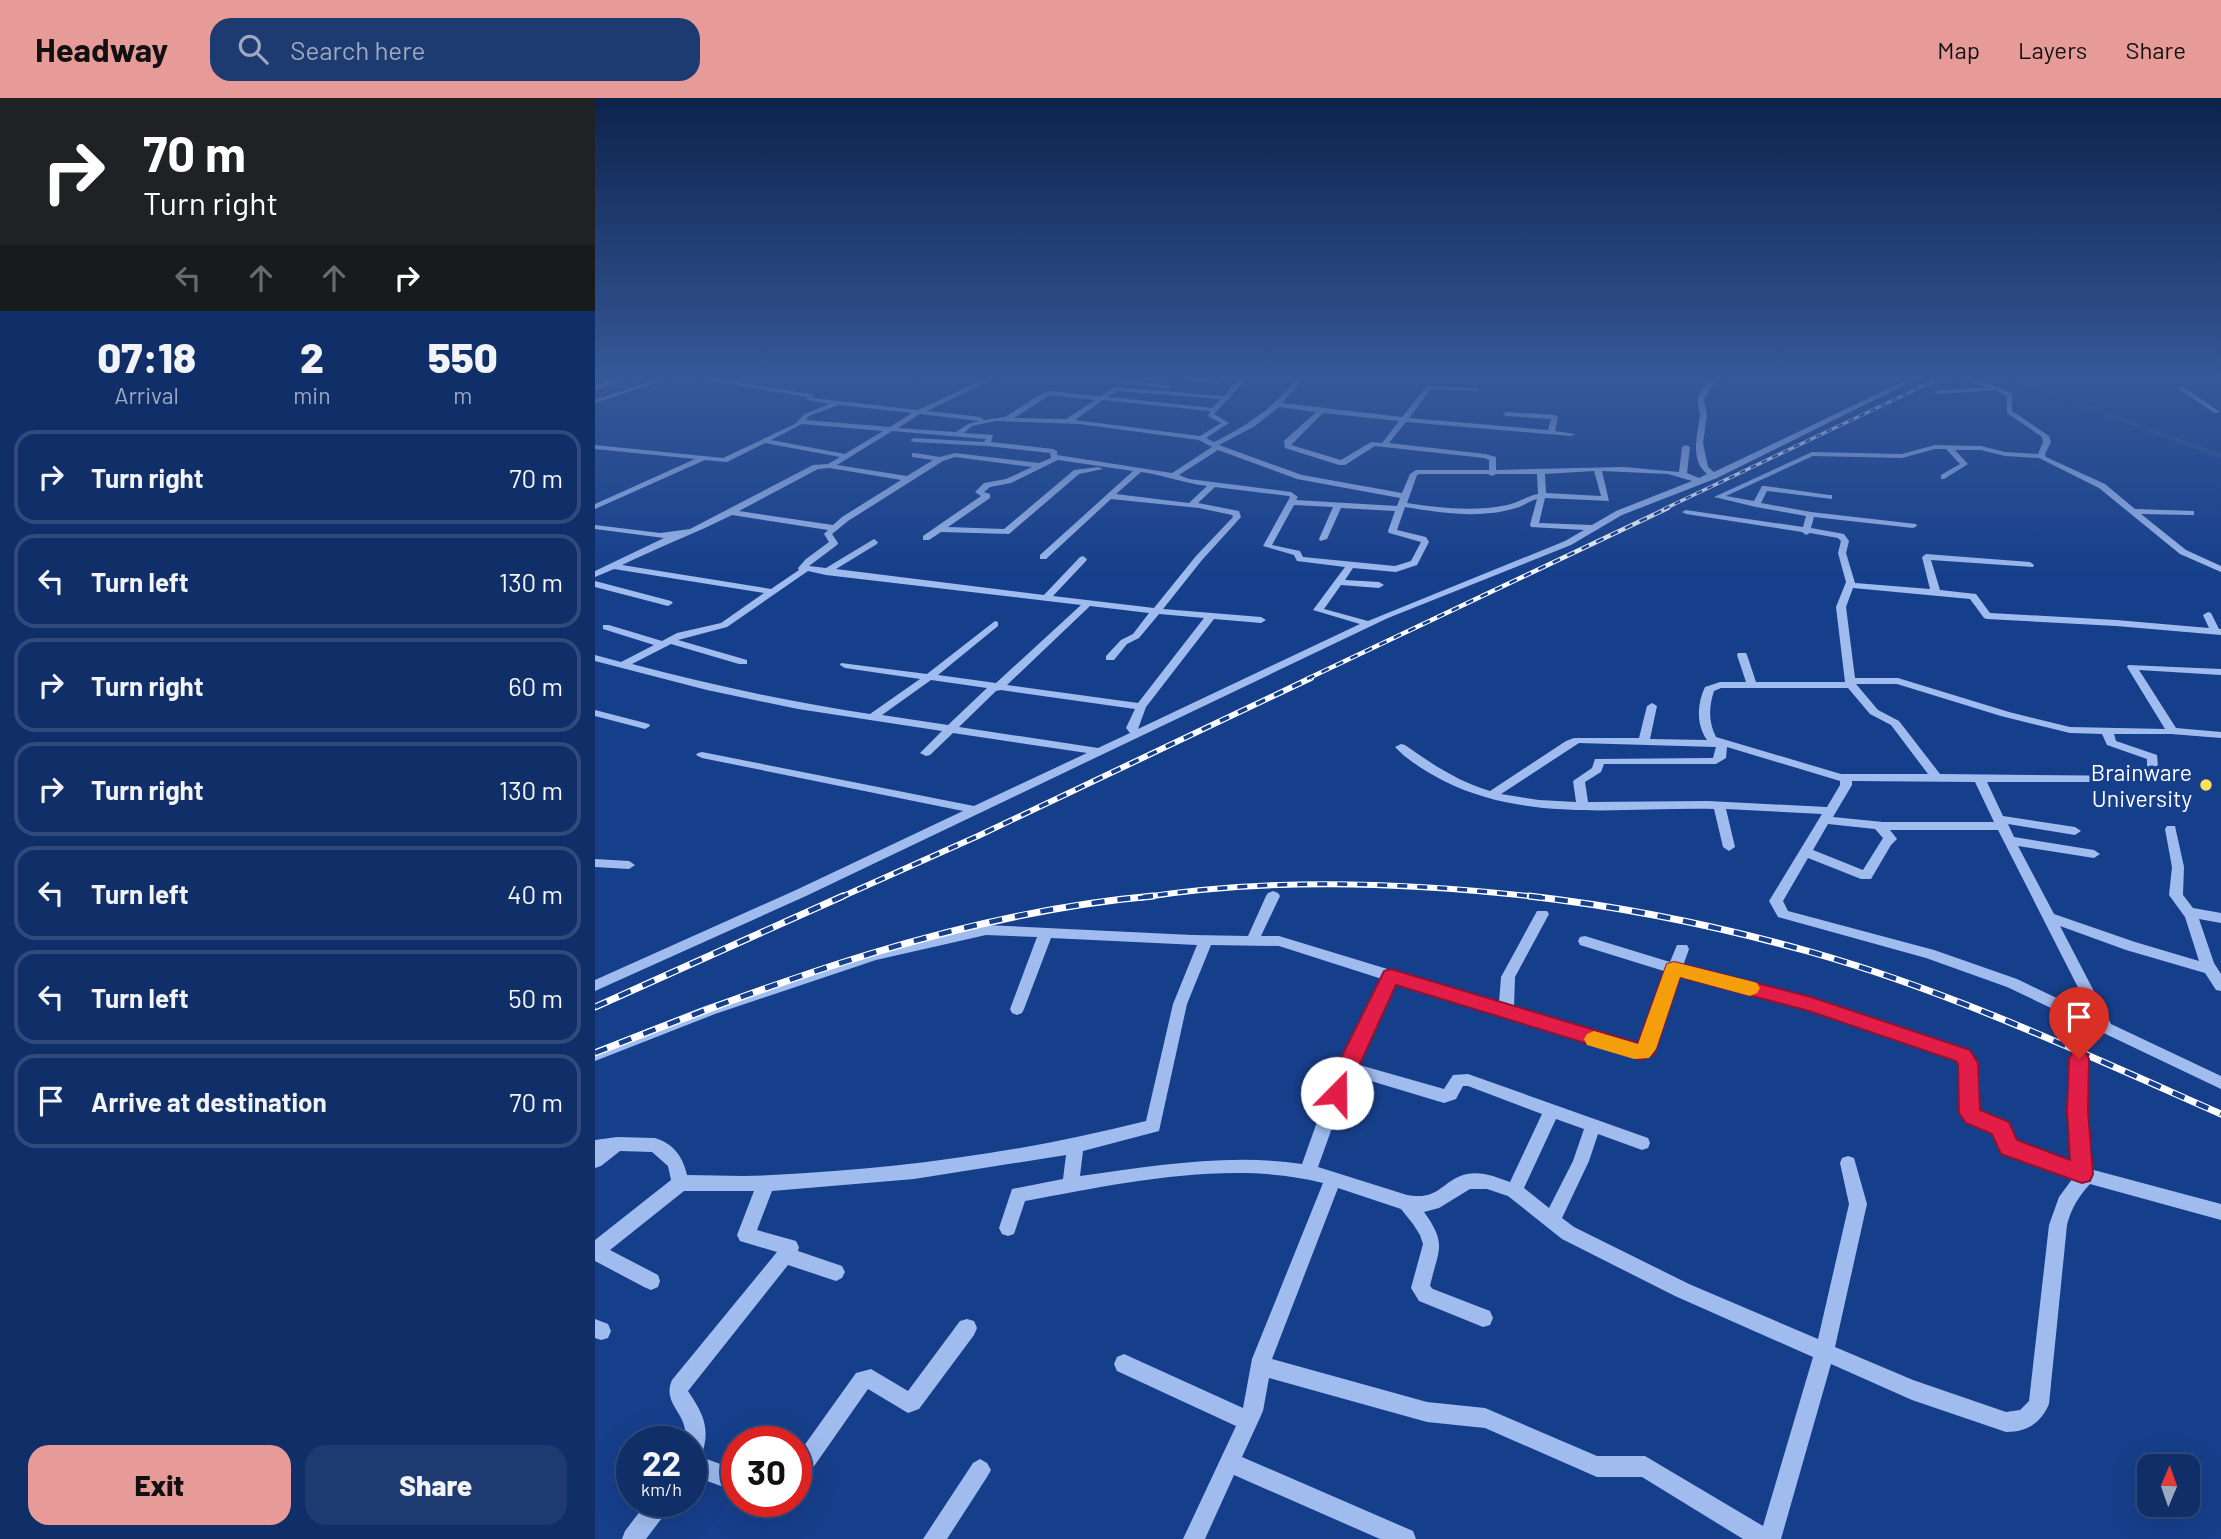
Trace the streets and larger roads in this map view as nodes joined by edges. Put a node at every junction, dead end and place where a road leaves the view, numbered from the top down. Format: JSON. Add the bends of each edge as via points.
{"nodes":[{"id":1,"x":760,"y":443,"type":"edge"},
{"id":2,"x":776,"y":443,"type":"edge"},
{"id":3,"x":866,"y":443,"type":"edge"},
{"id":4,"x":972,"y":443,"type":"edge"},
{"id":5,"x":1212,"y":443,"type":"edge"},
{"id":6,"x":1219,"y":443,"type":"edge"},
{"id":7,"x":1287,"y":443,"type":"edge"},
{"id":8,"x":1700,"y":443,"type":"edge"},
{"id":9,"x":1781,"y":443,"type":"edge"},
{"id":10,"x":1977,"y":443,"type":"edge"},
{"id":11,"x":2046,"y":443,"type":"edge"},
{"id":12,"x":986,"y":444,"type":"joint"},
{"id":13,"x":1385,"y":444,"type":"joint"},
{"id":14,"x":1216,"y":445,"type":"junction"},
{"id":15,"x":595,"y":447,"type":"edge"},
{"id":16,"x":1686,"y":447,"type":"dead end"},
{"id":17,"x":1949,"y":447,"type":"junction"},
{"id":18,"x":1981,"y":448,"type":"junction"},
{"id":19,"x":915,"y":455,"type":"dead end"},
{"id":20,"x":846,"y":456,"type":"junction"},
{"id":21,"x":2042,"y":456,"type":"junction"},
{"id":22,"x":705,"y":458,"type":"junction"},
{"id":23,"x":1056,"y":458,"type":"junction"},
{"id":24,"x":940,"y":459,"type":"junction"},
{"id":25,"x":1038,"y":465,"type":"junction"},
{"id":26,"x":1104,"y":465,"type":"junction"},
{"id":27,"x":830,"y":466,"type":"junction"},
{"id":28,"x":1138,"y":470,"type":"junction"},
{"id":29,"x":1598,"y":471,"type":"junction"},
{"id":30,"x":1541,"y":472,"type":"junction"},
{"id":31,"x":1492,"y":474,"type":"junction"},
{"id":32,"x":1683,"y":474,"type":"junction"},
{"id":33,"x":1173,"y":476,"type":"junction"},
{"id":34,"x":1714,"y":476,"type":"junction"},
{"id":35,"x":1944,"y":477,"type":"dead end"},
{"id":36,"x":908,"y":479,"type":"junction"},
{"id":37,"x":1700,"y":481,"type":"junction"},
{"id":38,"x":1214,"y":483,"type":"junction"},
{"id":39,"x":1540,"y":495,"type":"junction"},
{"id":40,"x":1110,"y":496,"type":"junction"},
{"id":41,"x":1829,"y":497,"type":"dead end"},
{"id":42,"x":1291,"y":502,"type":"junction"},
{"id":43,"x":1402,"y":503,"type":"junction"},
{"id":44,"x":1339,"y":505,"type":"junction"},
{"id":45,"x":1756,"y":505,"type":"junction"},
{"id":46,"x":1197,"y":506,"type":"junction"},
{"id":47,"x":595,"y":508,"type":"edge"},
{"id":48,"x":2132,"y":511,"type":"junction"},
{"id":49,"x":731,"y":512,"type":"junction"},
{"id":50,"x":1686,"y":512,"type":"dead end"},
{"id":51,"x":2191,"y":513,"type":"dead end"},
{"id":52,"x":1811,"y":514,"type":"junction"},
{"id":53,"x":1913,"y":526,"type":"dead end"},
{"id":54,"x":595,"y":527,"type":"edge"},
{"id":55,"x":834,"y":528,"type":"junction"},
{"id":56,"x":1596,"y":528,"type":"junction"},
{"id":57,"x":940,"y":529,"type":"junction"},
{"id":58,"x":1806,"y":532,"type":"junction"},
{"id":59,"x":678,"y":535,"type":"junction"},
{"id":60,"x":926,"y":538,"type":"dead end"},
{"id":61,"x":1323,"y":539,"type":"dead end"},
{"id":62,"x":874,"y":542,"type":"dead end"},
{"id":63,"x":1043,"y":557,"type":"dead end"},
{"id":64,"x":1083,"y":559,"type":"dead end"},
{"id":65,"x":1351,"y":565,"type":"junction"},
{"id":66,"x":2029,"y":565,"type":"dead end"},
{"id":67,"x":614,"y":566,"type":"junction"},
{"id":68,"x":2221,"y":569,"type":"edge"},
{"id":69,"x":805,"y":570,"type":"junction"},
{"id":70,"x":826,"y":572,"type":"junction"},
{"id":71,"x":595,"y":574,"type":"edge"},
{"id":72,"x":1338,"y":582,"type":"junction"},
{"id":73,"x":595,"y":584,"type":"edge"},
{"id":74,"x":1379,"y":585,"type":"dead end"},
{"id":75,"x":1850,"y":585,"type":"junction"},
{"id":76,"x":772,"y":592,"type":"junction"},
{"id":77,"x":1937,"y":593,"type":"junction"},
{"id":78,"x":1046,"y":598,"type":"junction"},
{"id":79,"x":668,"y":603,"type":"dead end"},
{"id":80,"x":1088,"y":603,"type":"junction"},
{"id":81,"x":1155,"y":611,"type":"junction"},
{"id":82,"x":2208,"y":615,"type":"dead end"},
{"id":83,"x":1210,"y":617,"type":"junction"},
{"id":84,"x":1261,"y":620,"type":"dead end"},
{"id":85,"x":995,"y":624,"type":"dead end"},
{"id":86,"x":1369,"y":624,"type":"junction"},
{"id":87,"x":606,"y":627,"type":"dead end"},
{"id":88,"x":2218,"y":631,"type":"edge"},
{"id":89,"x":666,"y":642,"type":"junction"},
{"id":90,"x":1742,"y":655,"type":"dead end"},
{"id":91,"x":595,"y":658,"type":"edge"},
{"id":92,"x":1110,"y":658,"type":"dead end"},
{"id":93,"x":743,"y":662,"type":"dead end"},
{"id":94,"x":623,"y":665,"type":"junction"},
{"id":95,"x":845,"y":665,"type":"dead end"},
{"id":96,"x":2221,"y":672,"type":"edge"},
{"id":97,"x":929,"y":677,"type":"junction"},
{"id":98,"x":1851,"y":683,"type":"junction"},
{"id":99,"x":1752,"y":685,"type":"junction"},
{"id":100,"x":995,"y":688,"type":"junction"},
{"id":101,"x":1652,"y":706,"type":"dead end"},
{"id":102,"x":1141,"y":707,"type":"junction"},
{"id":103,"x":595,"y":713,"type":"edge"},
{"id":104,"x":874,"y":716,"type":"junction"},
{"id":105,"x":645,"y":726,"type":"dead end"},
{"id":106,"x":951,"y":729,"type":"junction"},
{"id":107,"x":2107,"y":731,"type":"junction"},
{"id":108,"x":2171,"y":731,"type":"junction"},
{"id":109,"x":1136,"y":733,"type":"junction"},
{"id":110,"x":2221,"y":735,"type":"edge"},
{"id":111,"x":1629,"y":742,"type":"junction"},
{"id":112,"x":1644,"y":742,"type":"junction"},
{"id":113,"x":1724,"y":744,"type":"junction"},
{"id":114,"x":1401,"y":747,"type":"dead end"},
{"id":115,"x":1098,"y":751,"type":"junction"},
{"id":116,"x":926,"y":753,"type":"dead end"},
{"id":117,"x":702,"y":755,"type":"dead end"},
{"id":118,"x":1634,"y":766,"type":"junction"},
{"id":119,"x":1843,"y":777,"type":"junction"},
{"id":120,"x":1937,"y":778,"type":"junction"},
{"id":121,"x":1979,"y":778,"type":"junction"},
{"id":122,"x":1490,"y":796,"type":"junction"},
{"id":123,"x":1582,"y":805,"type":"junction"},
{"id":124,"x":1719,"y":806,"type":"junction"},
{"id":125,"x":974,"y":810,"type":"junction"},
{"id":126,"x":1827,"y":816,"type":"junction"},
{"id":127,"x":2000,"y":823,"type":"junction"},
{"id":128,"x":1879,"y":826,"type":"junction"},
{"id":129,"x":2171,"y":828,"type":"dead end"},
{"id":130,"x":2075,"y":831,"type":"dead end"},
{"id":131,"x":2008,"y":840,"type":"junction"},
{"id":132,"x":1729,"y":847,"type":"dead end"},
{"id":133,"x":1806,"y":852,"type":"junction"},
{"id":134,"x":2094,"y":854,"type":"dead end"},
{"id":135,"x":595,"y":863,"type":"edge"},
{"id":136,"x":629,"y":865,"type":"dead end"},
{"id":137,"x":1273,"y":895,"type":"dead end"},
{"id":138,"x":2188,"y":912,"type":"junction"},
{"id":139,"x":1542,"y":914,"type":"dead end"},
{"id":140,"x":2049,"y":917,"type":"junction"},
{"id":141,"x":2221,"y":918,"type":"edge"},
{"id":142,"x":1045,"y":933,"type":"junction"},
{"id":143,"x":701,"y":937,"type":"joint"},
{"id":144,"x":1206,"y":941,"type":"junction"},
{"id":145,"x":1252,"y":941,"type":"junction"},
{"id":146,"x":1585,"y":941,"type":"dead end"},
{"id":147,"x":1682,"y":949,"type":"dead end"},
{"id":148,"x":1674,"y":969,"type":"junction"},
{"id":149,"x":2210,"y":970,"type":"junction"},
{"id":150,"x":1391,"y":976,"type":"junction"},
{"id":151,"x":595,"y":986,"type":"edge"},
{"id":152,"x":2221,"y":986,"type":"edge"},
{"id":153,"x":1017,"y":1009,"type":"dead end"},
{"id":154,"x":1506,"y":1012,"type":"junction"},
{"id":155,"x":2107,"y":1028,"type":"junction"},
{"id":156,"x":595,"y":1055,"type":"edge"},
{"id":157,"x":2079,"y":1059,"type":"dead end"},
{"id":158,"x":1346,"y":1067,"type":"junction"},
{"id":159,"x":2221,"y":1083,"type":"edge"},
{"id":160,"x":1552,"y":1110,"type":"junction"},
{"id":161,"x":1593,"y":1125,"type":"junction"},
{"id":162,"x":1642,"y":1143,"type":"dead end"},
{"id":163,"x":617,"y":1144,"type":"junction"},
{"id":164,"x":1075,"y":1146,"type":"junction"},
{"id":165,"x":595,"y":1147,"type":"edge"},
{"id":166,"x":595,"y":1161,"type":"edge"},
{"id":167,"x":1848,"y":1163,"type":"dead end"},
{"id":168,"x":1307,"y":1172,"type":"junction"},
{"id":169,"x":2084,"y":1175,"type":"junction"},
{"id":170,"x":1333,"y":1179,"type":"junction"},
{"id":171,"x":680,"y":1183,"type":"junction"},
{"id":172,"x":767,"y":1183,"type":"junction"},
{"id":173,"x":1071,"y":1185,"type":"junction"},
{"id":174,"x":1514,"y":1192,"type":"junction"},
{"id":175,"x":1407,"y":1203,"type":"junction"},
{"id":176,"x":2221,"y":1212,"type":"edge"},
{"id":177,"x":1552,"y":1221,"type":"junction"},
{"id":178,"x":1008,"y":1228,"type":"dead end"},
{"id":179,"x":595,"y":1251,"type":"edge"},
{"id":180,"x":786,"y":1256,"type":"junction"},
{"id":181,"x":836,"y":1272,"type":"dead end"},
{"id":182,"x":651,"y":1281,"type":"dead end"},
{"id":183,"x":1483,"y":1318,"type":"dead end"},
{"id":184,"x":967,"y":1328,"type":"dead end"},
{"id":185,"x":1825,"y":1350,"type":"junction"},
{"id":186,"x":1124,"y":1364,"type":"dead end"},
{"id":187,"x":1261,"y":1366,"type":"junction"},
{"id":188,"x":1248,"y":1421,"type":"junction"},
{"id":189,"x":696,"y":1426,"type":"edge"},
{"id":190,"x":812,"y":1452,"type":"edge"},
{"id":191,"x":1229,"y":1462,"type":"junction"},
{"id":192,"x":980,"y":1470,"type":"dead end"},
{"id":193,"x":649,"y":1517,"type":"edge"},
{"id":194,"x":633,"y":1539,"type":"edge"},
{"id":195,"x":934,"y":1539,"type":"edge"},
{"id":196,"x":1194,"y":1539,"type":"edge"},
{"id":197,"x":1405,"y":1539,"type":"edge"},
{"id":198,"x":1763,"y":1539,"type":"edge"},
{"id":199,"x":1770,"y":1539,"type":"edge"}],
"edges":[{"from":1,"to":22,"type":"street","via":[[728,459]]},
{"from":2,"to":20,"type":"street"},
{"from":3,"to":20,"type":"street"},
{"from":4,"to":12,"type":"street"},
{"from":5,"to":14,"type":"street"},
{"from":6,"to":14,"type":"street"},
{"from":7,"to":13,"type":"street","via":[[1342,463],[1371,444]]},
{"from":8,"to":34,"type":"street","via":[[1704,468]]},
{"from":9,"to":34,"type":"street"},
{"from":10,"to":18,"type":"street"},
{"from":11,"to":21,"type":"street"},
{"from":12,"to":23,"type":"street","via":[[1053,451]]},
{"from":13,"to":31,"type":"street","via":[[1491,457]]},
{"from":14,"to":33,"type":"street"},
{"from":14,"to":43,"type":"street","via":[[1300,477]]},
{"from":15,"to":22,"type":"street"},
{"from":16,"to":32,"type":"street"},
{"from":17,"to":18,"type":"street"},
{"from":17,"to":35,"type":"street","via":[[1964,464]]},
{"from":17,"to":45,"type":"street","via":[[1929,447],[1902,456],[1812,454],[1719,497]]},
{"from":18,"to":21,"type":"street"},
{"from":19,"to":24,"type":"street"},
{"from":20,"to":27,"type":"street"},
{"from":21,"to":48,"type":"street","via":[[2102,486]]},
{"from":22,"to":47,"type":"street"},
{"from":23,"to":25,"type":"street"},
{"from":23,"to":26,"type":"street"},
{"from":24,"to":25,"type":"street","via":[[961,455]]},
{"from":24,"to":36,"type":"street"},
{"from":25,"to":57,"type":"street","via":[[1008,481],[988,485],[979,492],[988,496]]},
{"from":26,"to":28,"type":"street"},
{"from":26,"to":57,"type":"street","via":[[1095,471],[1077,472],[1006,533]]},
{"from":27,"to":36,"type":"street"},
{"from":27,"to":49,"type":"street","via":[[816,467]]},
{"from":28,"to":33,"type":"street"},
{"from":28,"to":40,"type":"street"},
{"from":29,"to":30,"type":"street"},
{"from":29,"to":32,"type":"street"},
{"from":29,"to":39,"type":"street","via":[[1606,499]]},
{"from":30,"to":31,"type":"street"},
{"from":30,"to":39,"type":"street"},
{"from":31,"to":43,"type":"street","via":[[1416,472]]},
{"from":32,"to":37,"type":"street"},
{"from":33,"to":38,"type":"street"},
{"from":34,"to":37,"type":"street"},
{"from":36,"to":55,"type":"street"},
{"from":37,"to":56,"type":"street","via":[[1619,513]]},
{"from":38,"to":42,"type":"street","via":[[1291,494]]},
{"from":38,"to":46,"type":"street","via":[[1193,501]]},
{"from":39,"to":43,"type":"street","via":[[1518,506],[1481,513],[1453,513]]},
{"from":39,"to":56,"type":"street","via":[[1534,525]]},
{"from":40,"to":46,"type":"street"},
{"from":40,"to":63,"type":"street"},
{"from":41,"to":45,"type":"street","via":[[1765,488]]},
{"from":42,"to":44,"type":"street"},
{"from":42,"to":65,"type":"street","via":[[1267,546],[1297,553],[1300,559]]},
{"from":43,"to":44,"type":"street"},
{"from":43,"to":65,"type":"street","via":[[1392,531],[1419,536],[1425,542],[1414,563],[1396,569]]},
{"from":44,"to":61,"type":"street"},
{"from":45,"to":52,"type":"street"},
{"from":46,"to":81,"type":"street","via":[[1238,515]]},
{"from":48,"to":51,"type":"street"},
{"from":48,"to":68,"type":"street","via":[[2183,552]]},
{"from":49,"to":55,"type":"street"},
{"from":49,"to":59,"type":"street"},
{"from":50,"to":58,"type":"street"},
{"from":52,"to":53,"type":"street"},
{"from":52,"to":58,"type":"street"},
{"from":54,"to":59,"type":"street"},
{"from":55,"to":69,"type":"street","via":[[828,538],[834,543],[803,565]]},
{"from":56,"to":86,"type":"street"},
{"from":57,"to":60,"type":"street"},
{"from":58,"to":75,"type":"street","via":[[1839,535],[1845,540],[1842,553]]},
{"from":59,"to":67,"type":"street"},
{"from":62,"to":70,"type":"street"},
{"from":64,"to":78,"type":"street"},
{"from":65,"to":72,"type":"street"},
{"from":66,"to":77,"type":"street","via":[[1926,557]]},
{"from":67,"to":71,"type":"street"},
{"from":67,"to":76,"type":"street"},
{"from":69,"to":70,"type":"street"},
{"from":69,"to":76,"type":"street"},
{"from":70,"to":78,"type":"street"},
{"from":72,"to":74,"type":"street"},
{"from":72,"to":86,"type":"street","via":[[1318,610]]},
{"from":73,"to":79,"type":"street"},
{"from":75,"to":77,"type":"street"},
{"from":75,"to":98,"type":"street","via":[[1841,607]]},
{"from":76,"to":89,"type":"street","via":[[724,625]]},
{"from":77,"to":88,"type":"street","via":[[1973,596],[1987,616]]},
{"from":78,"to":80,"type":"street"},
{"from":80,"to":81,"type":"street"},
{"from":80,"to":100,"type":"street"},
{"from":81,"to":83,"type":"street"},
{"from":81,"to":92,"type":"street","via":[[1136,636]]},
{"from":82,"to":88,"type":"street"},
{"from":83,"to":84,"type":"street"},
{"from":83,"to":102,"type":"street"},
{"from":85,"to":97,"type":"street"},
{"from":86,"to":109,"type":"street"},
{"from":87,"to":89,"type":"street"},
{"from":89,"to":93,"type":"street"},
{"from":89,"to":94,"type":"street"},
{"from":90,"to":99,"type":"street"},
{"from":91,"to":94,"type":"street"},
{"from":94,"to":104,"type":"street","via":[[798,706]]},
{"from":95,"to":97,"type":"street"},
{"from":96,"to":108,"type":"street","via":[[2132,667]]},
{"from":97,"to":100,"type":"street"},
{"from":97,"to":104,"type":"street"},
{"from":98,"to":99,"type":"street"},
{"from":98,"to":107,"type":"street","via":[[1898,681],[2070,730]]},
{"from":98,"to":120,"type":"street","via":[[1874,712],[1895,723]]},
{"from":99,"to":113,"type":"street","via":[[1713,686],[1704,699],[1707,734]]},
{"from":100,"to":102,"type":"street"},
{"from":100,"to":106,"type":"street"},
{"from":101,"to":112,"type":"street"},
{"from":102,"to":109,"type":"street","via":[[1132,728]]},
{"from":103,"to":105,"type":"street"},
{"from":104,"to":106,"type":"street"},
{"from":106,"to":115,"type":"street"},
{"from":106,"to":116,"type":"street"},
{"from":107,"to":108,"type":"street"},
{"from":107,"to":121,"type":"street","via":[[2111,743],[2153,757],[2153,780]]},
{"from":108,"to":110,"type":"street"},
{"from":109,"to":115,"type":"street"},
{"from":111,"to":112,"type":"street"},
{"from":111,"to":118,"type":"street"},
{"from":111,"to":122,"type":"street","via":[[1570,743]]},
{"from":112,"to":113,"type":"street"},
{"from":113,"to":118,"type":"street","via":[[1716,761]]},
{"from":113,"to":119,"type":"street"},
{"from":114,"to":122,"type":"street","via":[[1434,773]]},
{"from":115,"to":125,"type":"street"},
{"from":117,"to":125,"type":"street"},
{"from":118,"to":123,"type":"street","via":[[1598,762],[1597,770],[1579,781]]},
{"from":119,"to":120,"type":"street"},
{"from":119,"to":126,"type":"street","via":[[1846,786]]},
{"from":120,"to":121,"type":"street"},
{"from":121,"to":127,"type":"street"},
{"from":122,"to":123,"type":"street","via":[[1531,804]]},
{"from":123,"to":124,"type":"street"},
{"from":124,"to":126,"type":"street"},
{"from":124,"to":132,"type":"street"},
{"from":125,"to":143,"type":"street"},
{"from":126,"to":128,"type":"street"},
{"from":126,"to":133,"type":"street"},
{"from":127,"to":128,"type":"street"},
{"from":127,"to":130,"type":"street"},
{"from":127,"to":131,"type":"street"},
{"from":128,"to":133,"type":"street","via":[[1892,838],[1866,876]]},
{"from":129,"to":138,"type":"street","via":[[2178,867],[2175,890]]},
{"from":131,"to":134,"type":"street"},
{"from":131,"to":140,"type":"street"},
{"from":133,"to":155,"type":"street","via":[[1776,901],[1783,914],[1941,958],[2012,983]]},
{"from":135,"to":136,"type":"street"},
{"from":137,"to":145,"type":"street"},
{"from":138,"to":141,"type":"street"},
{"from":138,"to":149,"type":"street"},
{"from":139,"to":154,"type":"street","via":[[1508,977]]},
{"from":140,"to":149,"type":"street"},
{"from":140,"to":155,"type":"street"},
{"from":142,"to":144,"type":"street"},
{"from":142,"to":153,"type":"street"},
{"from":142,"to":156,"type":"street","via":[[967,932],[874,955],[710,1010]]},
{"from":143,"to":151,"type":"street"},
{"from":144,"to":145,"type":"street"},
{"from":144,"to":164,"type":"street","via":[[1180,1004],[1153,1126]]},
{"from":145,"to":150,"type":"street","via":[[1279,941]]},
{"from":146,"to":148,"type":"street"},
{"from":147,"to":148,"type":"street"},
{"from":148,"to":154,"type":"street","via":[[1646,1049],[1641,1052]]},
{"from":148,"to":169,"type":"street","via":[[1811,1004],[1963,1055],[1968,1063],[1969,1113],[1973,1117],[2001,1128],[2009,1147]]},
{"from":149,"to":152,"type":"street"},
{"from":150,"to":154,"type":"street"},
{"from":150,"to":158,"type":"street"},
{"from":155,"to":159,"type":"street"},
{"from":157,"to":169,"type":"street","via":[[2077,1111]]},
{"from":158,"to":160,"type":"street","via":[[1444,1096],[1459,1080],[1468,1080]]},
{"from":158,"to":168,"type":"street"},
{"from":160,"to":161,"type":"street"},
{"from":160,"to":174,"type":"street"},
{"from":161,"to":162,"type":"street"},
{"from":161,"to":177,"type":"street"},
{"from":163,"to":165,"type":"street"},
{"from":163,"to":166,"type":"street"},
{"from":163,"to":171,"type":"street","via":[[655,1145],[676,1162]]},
{"from":164,"to":172,"type":"street","via":[[914,1171]]},
{"from":164,"to":173,"type":"street"},
{"from":167,"to":185,"type":"street","via":[[1858,1204]]},
{"from":168,"to":170,"type":"street"},
{"from":168,"to":173,"type":"street","via":[[1216,1166]]},
{"from":169,"to":176,"type":"street"},
{"from":169,"to":185,"type":"street","via":[[2060,1210],[2039,1404],[2033,1415],[2021,1422],[1984,1416],[1912,1390]]},
{"from":170,"to":175,"type":"street"},
{"from":170,"to":187,"type":"street"},
{"from":171,"to":172,"type":"street"},
{"from":171,"to":179,"type":"street"},
{"from":172,"to":180,"type":"street","via":[[746,1235],[790,1247]]},
{"from":173,"to":178,"type":"street","via":[[1018,1194]]},
{"from":174,"to":175,"type":"street","via":[[1487,1181],[1468,1181],[1433,1202]]},
{"from":174,"to":177,"type":"street"},
{"from":175,"to":183,"type":"street","via":[[1432,1236],[1434,1247],[1420,1288],[1426,1295]]},
{"from":177,"to":185,"type":"street","via":[[1682,1290]]},
{"from":179,"to":182,"type":"street"},
{"from":180,"to":181,"type":"street"},
{"from":180,"to":189,"type":"street","via":[[679,1387]]},
{"from":184,"to":190,"type":"street","via":[[912,1402],[871,1379],[863,1380]]},
{"from":185,"to":199,"type":"street"},
{"from":186,"to":188,"type":"street"},
{"from":187,"to":188,"type":"street"},
{"from":187,"to":198,"type":"street","via":[[1427,1412],[1485,1418],[1597,1466],[1645,1467]]},
{"from":188,"to":191,"type":"street"},
{"from":191,"to":196,"type":"street"},
{"from":191,"to":197,"type":"street"},
{"from":192,"to":195,"type":"street"},
{"from":193,"to":194,"type":"street"}]}
